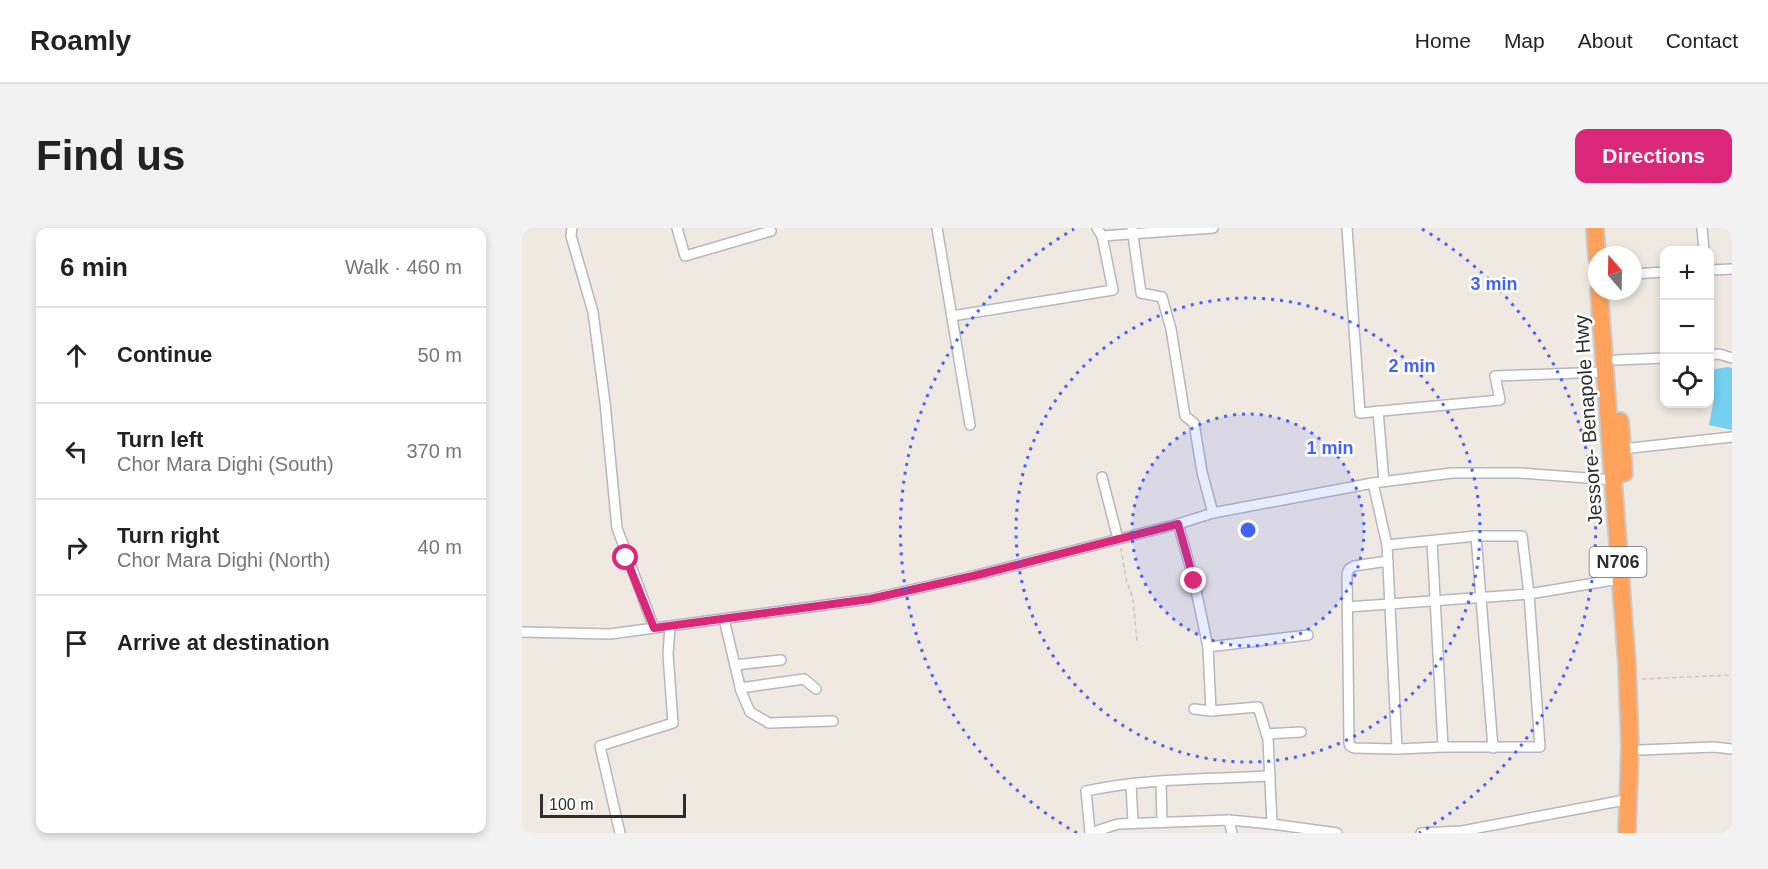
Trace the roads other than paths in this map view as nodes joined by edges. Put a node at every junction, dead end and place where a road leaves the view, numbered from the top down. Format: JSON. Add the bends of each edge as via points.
{"nodes":[{"id":1,"x":572,"y":228,"type":"edge"},
{"id":2,"x":677,"y":228,"type":"edge"},
{"id":3,"x":937,"y":228,"type":"edge"},
{"id":4,"x":1213,"y":228,"type":"edge"},
{"id":5,"x":1347,"y":228,"type":"edge"},
{"id":6,"x":1595,"y":228,"type":"edge"},
{"id":7,"x":1606,"y":228,"type":"edge"},
{"id":8,"x":1702,"y":228,"type":"edge"},
{"id":9,"x":1194,"y":229,"type":"edge"},
{"id":10,"x":771,"y":231,"type":"dead end"},
{"id":11,"x":1132,"y":231,"type":"edge"},
{"id":12,"x":1100,"y":232,"type":"edge"},
{"id":13,"x":1596,"y":246,"type":"edge"},
{"id":14,"x":1607,"y":246,"type":"edge"},
{"id":15,"x":1704,"y":246,"type":"edge"},
{"id":16,"x":1732,"y":269,"type":"edge"},
{"id":17,"x":1714,"y":270,"type":"edge"},
{"id":18,"x":1660,"y":272,"type":"edge"},
{"id":19,"x":1642,"y":273,"type":"edge"},
{"id":20,"x":1600,"y":300,"type":"edge"},
{"id":21,"x":1611,"y":300,"type":"edge"},
{"id":22,"x":952,"y":316,"type":"junction"},
{"id":23,"x":1714,"y":355,"type":"edge"},
{"id":24,"x":1732,"y":358,"type":"edge"},
{"id":25,"x":1660,"y":359,"type":"edge"},
{"id":26,"x":1610,"y":366,"type":"junction"},
{"id":27,"x":1378,"y":411,"type":"junction"},
{"id":28,"x":970,"y":425,"type":"dead end"},
{"id":29,"x":1732,"y":437,"type":"edge"},
{"id":30,"x":1622,"y":448,"type":"junction"},
{"id":31,"x":1102,"y":477,"type":"dead end"},
{"id":32,"x":1613,"y":480,"type":"junction"},
{"id":33,"x":1383,"y":481,"type":"junction"},
{"id":34,"x":1373,"y":483,"type":"junction"},
{"id":35,"x":1213,"y":513,"type":"junction"},
{"id":36,"x":1178,"y":524,"type":"junction"},
{"id":37,"x":1476,"y":536,"type":"junction"},
{"id":38,"x":1118,"y":539,"type":"junction"},
{"id":39,"x":1432,"y":541,"type":"junction"},
{"id":40,"x":1387,"y":544,"type":"junction"},
{"id":41,"x":1388,"y":561,"type":"junction"},
{"id":42,"x":1619,"y":579,"type":"junction"},
{"id":43,"x":1529,"y":594,"type":"junction"},
{"id":44,"x":1482,"y":598,"type":"junction"},
{"id":45,"x":1436,"y":600,"type":"junction"},
{"id":46,"x":1389,"y":604,"type":"junction"},
{"id":47,"x":1347,"y":607,"type":"junction"},
{"id":48,"x":724,"y":619,"type":"junction"},
{"id":49,"x":670,"y":627,"type":"junction"},
{"id":50,"x":654,"y":628,"type":"junction"},
{"id":51,"x":522,"y":632,"type":"edge"},
{"id":52,"x":1308,"y":635,"type":"dead end"},
{"id":53,"x":1208,"y":647,"type":"junction"},
{"id":54,"x":781,"y":660,"type":"dead end"},
{"id":55,"x":735,"y":665,"type":"junction"},
{"id":56,"x":740,"y":688,"type":"junction"},
{"id":57,"x":816,"y":689,"type":"dead end"},
{"id":58,"x":1194,"y":709,"type":"dead end"},
{"id":59,"x":1211,"y":711,"type":"junction"},
{"id":60,"x":833,"y":721,"type":"dead end"},
{"id":61,"x":1301,"y":732,"type":"dead end"},
{"id":62,"x":1266,"y":734,"type":"junction"},
{"id":63,"x":1443,"y":747,"type":"junction"},
{"id":64,"x":1493,"y":748,"type":"junction"},
{"id":65,"x":1397,"y":749,"type":"junction"},
{"id":66,"x":1732,"y":749,"type":"edge"},
{"id":67,"x":1641,"y":750,"type":"junction"},
{"id":68,"x":1270,"y":776,"type":"junction"},
{"id":69,"x":1161,"y":782,"type":"junction"},
{"id":70,"x":1131,"y":784,"type":"junction"},
{"id":71,"x":1630,"y":799,"type":"junction"},
{"id":72,"x":1229,"y":820,"type":"junction"},
{"id":73,"x":1162,"y":822,"type":"junction"},
{"id":74,"x":1133,"y":823,"type":"junction"},
{"id":75,"x":1272,"y":824,"type":"junction"},
{"id":76,"x":1119,"y":828,"type":"edge"},
{"id":77,"x":1284,"y":830,"type":"edge"},
{"id":78,"x":1316,"y":832,"type":"edge"},
{"id":79,"x":620,"y":833,"type":"edge"},
{"id":80,"x":1090,"y":833,"type":"edge"},
{"id":81,"x":1232,"y":833,"type":"edge"},
{"id":82,"x":1337,"y":833,"type":"edge"},
{"id":83,"x":1421,"y":833,"type":"edge"},
{"id":84,"x":1627,"y":833,"type":"edge"},
{"id":85,"x":1636,"y":833,"type":"edge"}],
"edges":[{"from":1,"to":50,"type":"street","via":[[593,312],[616,528]]},
{"from":2,"to":10,"type":"street","via":[[685,256]]},
{"from":3,"to":22,"type":"street"},
{"from":4,"to":9,"type":"street"},
{"from":5,"to":27,"type":"street","via":[[1360,413]]},
{"from":6,"to":13,"type":"highway"},
{"from":7,"to":14,"type":"highway"},
{"from":8,"to":15,"type":"street"},
{"from":9,"to":11,"type":"street"},
{"from":11,"to":12,"type":"street"},
{"from":11,"to":35,"type":"street","via":[[1141,293],[1162,297],[1185,416],[1194,423]]},
{"from":12,"to":22,"type":"street","via":[[1113,290]]},
{"from":16,"to":17,"type":"street"},
{"from":18,"to":19,"type":"street"},
{"from":20,"to":26,"type":"highway","name":"Jessore- Benapole Hwy","number":"N706"},
{"from":21,"to":26,"type":"highway","name":"Jessore- Benapole Hwy","number":"N706"},
{"from":22,"to":28,"type":"street"},
{"from":23,"to":24,"type":"street"},
{"from":25,"to":26,"type":"street"},
{"from":26,"to":27,"type":"street","via":[[1495,376],[1500,400]]},
{"from":26,"to":30,"type":"highway","name":"Jessore- Benapole Hwy","number":"N706"},
{"from":26,"to":32,"type":"highway","name":"Jessore- Benapole Hwy","number":"N706"},
{"from":27,"to":33,"type":"street"},
{"from":29,"to":30,"type":"street"},
{"from":30,"to":67,"type":"highway","name":"Jessore- Benapole Hwy","number":"N706"},
{"from":31,"to":38,"type":"street"},
{"from":32,"to":33,"type":"street","via":[[1452,473]]},
{"from":32,"to":42,"type":"highway","name":"Jessore- Benapole Hwy","number":"N706"},
{"from":33,"to":34,"type":"street"},
{"from":34,"to":35,"type":"street"},
{"from":34,"to":40,"type":"street"},
{"from":35,"to":36,"type":"street"},
{"from":36,"to":38,"type":"street"},
{"from":36,"to":53,"type":"street"},
{"from":37,"to":39,"type":"street"},
{"from":37,"to":43,"type":"street","via":[[1522,536]]},
{"from":37,"to":44,"type":"street"},
{"from":38,"to":48,"type":"street","via":[[870,599]]},
{"from":39,"to":40,"type":"street"},
{"from":39,"to":45,"type":"street"},
{"from":40,"to":41,"type":"street"},
{"from":41,"to":46,"type":"street"},
{"from":41,"to":47,"type":"street","via":[[1348,569]]},
{"from":42,"to":43,"type":"street"},
{"from":42,"to":71,"type":"highway","name":"Jessore- Benapole Hwy","number":"N706","via":[[1627,665]]},
{"from":43,"to":44,"type":"street"},
{"from":43,"to":64,"type":"street","via":[[1540,747]]},
{"from":44,"to":45,"type":"street"},
{"from":44,"to":64,"type":"street"},
{"from":45,"to":46,"type":"street"},
{"from":45,"to":63,"type":"street"},
{"from":46,"to":47,"type":"street"},
{"from":46,"to":65,"type":"street"},
{"from":47,"to":65,"type":"street","via":[[1350,746]]},
{"from":48,"to":49,"type":"street"},
{"from":48,"to":55,"type":"street"},
{"from":49,"to":50,"type":"street"},
{"from":49,"to":79,"type":"street","via":[[673,723],[600,746]]},
{"from":50,"to":51,"type":"street","via":[[610,634]]},
{"from":52,"to":53,"type":"street"},
{"from":53,"to":59,"type":"street"},
{"from":54,"to":55,"type":"street"},
{"from":55,"to":56,"type":"street"},
{"from":56,"to":57,"type":"street","via":[[804,679]]},
{"from":56,"to":60,"type":"street","via":[[750,712],[769,723]]},
{"from":58,"to":59,"type":"street"},
{"from":59,"to":62,"type":"street","via":[[1258,707]]},
{"from":61,"to":62,"type":"street"},
{"from":62,"to":68,"type":"street"},
{"from":63,"to":64,"type":"street"},
{"from":63,"to":65,"type":"street"},
{"from":66,"to":67,"type":"street"},
{"from":67,"to":85,"type":"highway","name":"Jessore- Benapole Hwy","number":"N706"},
{"from":68,"to":69,"type":"street"},
{"from":68,"to":75,"type":"street"},
{"from":69,"to":70,"type":"street"},
{"from":69,"to":73,"type":"street"},
{"from":70,"to":74,"type":"street"},
{"from":70,"to":80,"type":"street","via":[[1086,790]]},
{"from":71,"to":83,"type":"street","via":[[1462,831]]},
{"from":71,"to":84,"type":"highway","name":"Jessore- Benapole Hwy","number":"N706"},
{"from":72,"to":73,"type":"street"},
{"from":72,"to":75,"type":"street"},
{"from":72,"to":81,"type":"street"},
{"from":73,"to":74,"type":"street"},
{"from":74,"to":76,"type":"street"},
{"from":75,"to":77,"type":"street"},
{"from":76,"to":80,"type":"street"},
{"from":77,"to":78,"type":"street"},
{"from":78,"to":82,"type":"street"}]}
